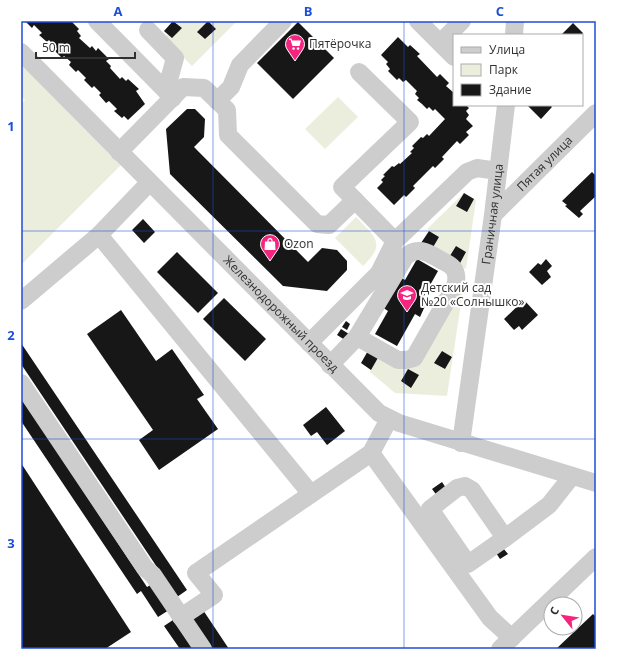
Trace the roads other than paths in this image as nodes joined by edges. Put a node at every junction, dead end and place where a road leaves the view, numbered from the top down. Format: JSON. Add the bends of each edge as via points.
{"nodes":[{"id":1,"x":97,"y":21,"type":"edge"},
{"id":2,"x":282,"y":21,"type":"edge"},
{"id":3,"x":418,"y":21,"type":"edge"},
{"id":4,"x":462,"y":21,"type":"edge"},
{"id":5,"x":516,"y":21,"type":"edge"},
{"id":6,"x":148,"y":30,"type":"dead end"},
{"id":7,"x":514,"y":34,"type":"edge"},
{"id":8,"x":440,"y":43,"type":"junction"},
{"id":9,"x":21,"y":52,"type":"edge"},
{"id":10,"x":453,"y":56,"type":"edge"},
{"id":11,"x":359,"y":72,"type":"dead end"},
{"id":12,"x":169,"y":94,"type":"junction"},
{"id":13,"x":217,"y":101,"type":"junction"},
{"id":14,"x":505,"y":106,"type":"edge"},
{"id":15,"x":596,"y":113,"type":"edge"},
{"id":16,"x":119,"y":152,"type":"junction"},
{"id":17,"x":498,"y":171,"type":"junction"},
{"id":18,"x":149,"y":183,"type":"junction"},
{"id":19,"x":355,"y":200,"type":"junction"},
{"id":20,"x":493,"y":215,"type":"junction"},
{"id":21,"x":100,"y":235,"type":"junction"},
{"id":22,"x":395,"y":241,"type":"junction"},
{"id":23,"x":21,"y":301,"type":"edge"},
{"id":24,"x":357,"y":337,"type":"junction"},
{"id":25,"x":309,"y":343,"type":"junction"},
{"id":26,"x":330,"y":365,"type":"junction"},
{"id":27,"x":21,"y":383,"type":"edge"},
{"id":28,"x":389,"y":419,"type":"junction"},
{"id":29,"x":461,"y":443,"type":"junction"},
{"id":30,"x":371,"y":452,"type":"junction"},
{"id":31,"x":572,"y":476,"type":"junction"},
{"id":32,"x":596,"y":483,"type":"edge"},
{"id":33,"x":311,"y":494,"type":"junction"},
{"id":34,"x":505,"y":538,"type":"dead end"},
{"id":35,"x":596,"y":557,"type":"edge"},
{"id":36,"x":181,"y":617,"type":"junction"},
{"id":37,"x":506,"y":644,"type":"edge"},
{"id":38,"x":203,"y":649,"type":"edge"}],
"edges":[{"from":1,"to":12,"type":"street"},
{"from":2,"to":13,"type":"street","via":[[240,65],[231,87]]},
{"from":3,"to":8,"type":"street"},
{"from":4,"to":8,"type":"street"},
{"from":5,"to":7,"type":"street"},
{"from":6,"to":12,"type":"street","via":[[176,58]]},
{"from":8,"to":10,"type":"street"},
{"from":9,"to":16,"type":"street","name":"Железнодорожный проезд"},
{"from":11,"to":19,"type":"street","via":[[410,122],[342,187]]},
{"from":12,"to":13,"type":"street","via":[[183,87],[204,88]]},
{"from":12,"to":16,"type":"street"},
{"from":13,"to":19,"type":"street","via":[[227,110],[228,135],[317,224],[329,225]]},
{"from":14,"to":17,"type":"street","name":"Граничная улица"},
{"from":15,"to":20,"type":"street","name":"Пятая улица"},
{"from":16,"to":18,"type":"street","name":"Железнодорожный проезд"},
{"from":17,"to":20,"type":"street","name":"Граничная улица"},
{"from":17,"to":22,"type":"street","via":[[477,168],[467,172]]},
{"from":18,"to":21,"type":"street"},
{"from":18,"to":25,"type":"street","name":"Железнодорожный проезд"},
{"from":19,"to":22,"type":"street"},
{"from":20,"to":29,"type":"street","name":"Граничная улица"},
{"from":21,"to":23,"type":"street"},
{"from":21,"to":33,"type":"street"},
{"from":22,"to":25,"type":"street","via":[[379,273]]},
{"from":24,"to":24,"type":"street","via":[[395,359],[402,361],[414,358],[455,286],[456,275],[453,267],[426,251],[419,250],[408,254]]},
{"from":24,"to":26,"type":"street"},
{"from":25,"to":26,"type":"street","name":"Железнодорожный проезд"},
{"from":26,"to":28,"type":"street","name":"Железнодорожный проезд","via":[[371,406]]},
{"from":27,"to":36,"type":"street","via":[[145,568],[153,575]]},
{"from":28,"to":29,"type":"street","name":"Железнодорожный проезд"},
{"from":28,"to":30,"type":"street"},
{"from":29,"to":31,"type":"street","name":"Железнодорожный проезд"},
{"from":30,"to":33,"type":"street"},
{"from":30,"to":37,"type":"street"},
{"from":31,"to":32,"type":"street","name":"Железнодорожный проезд"},
{"from":31,"to":34,"type":"street","via":[[548,505]]},
{"from":33,"to":36,"type":"street","via":[[196,573],[214,595]]},
{"from":35,"to":37,"type":"street"},
{"from":36,"to":38,"type":"street"}]}
